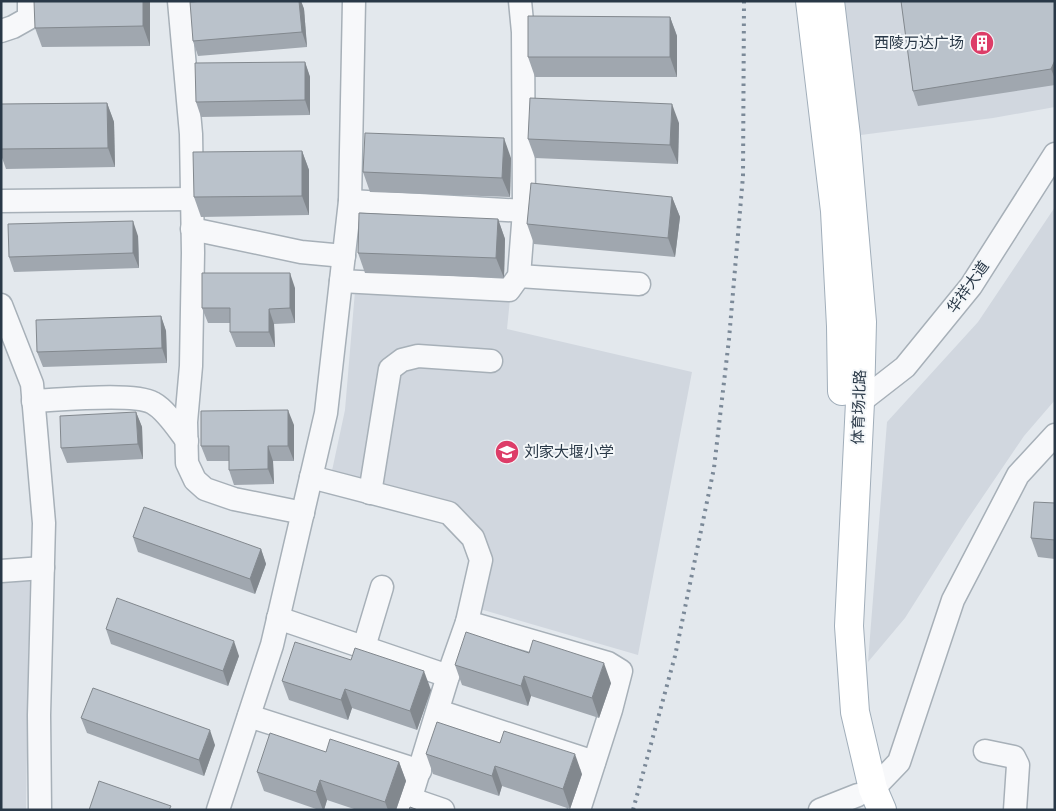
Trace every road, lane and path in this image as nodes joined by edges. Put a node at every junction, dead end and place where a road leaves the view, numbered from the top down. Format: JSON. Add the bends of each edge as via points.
{"nodes":[{"id":1,"x":29,"y":1,"type":"edge"},
{"id":2,"x":179,"y":1,"type":"edge"},
{"id":3,"x":354,"y":1,"type":"edge"},
{"id":4,"x":520,"y":1,"type":"edge"},
{"id":5,"x":810,"y":1,"type":"edge"},
{"id":6,"x":830,"y":1,"type":"edge"},
{"id":7,"x":1,"y":30,"type":"edge"},
{"id":8,"x":1055,"y":154,"type":"edge"},
{"id":9,"x":192,"y":200,"type":"junction"},
{"id":10,"x":350,"y":201,"type":"junction"},
{"id":11,"x":1,"y":202,"type":"edge"},
{"id":12,"x":524,"y":211,"type":"junction"},
{"id":13,"x":192,"y":228,"type":"junction"},
{"id":14,"x":344,"y":256,"type":"junction"},
{"id":15,"x":519,"y":276,"type":"junction"},
{"id":16,"x":341,"y":281,"type":"junction"},
{"id":17,"x":639,"y":284,"type":"dead end"},
{"id":18,"x":1,"y":305,"type":"edge"},
{"id":19,"x":491,"y":360,"type":"dead end"},
{"id":20,"x":33,"y":401,"type":"junction"},
{"id":21,"x":860,"y":402,"type":"junction"},
{"id":22,"x":1055,"y":435,"type":"edge"},
{"id":23,"x":187,"y":441,"type":"junction"},
{"id":24,"x":311,"y":478,"type":"junction"},
{"id":25,"x":370,"y":492,"type":"junction"},
{"id":26,"x":303,"y":512,"type":"junction"},
{"id":27,"x":43,"y":568,"type":"junction"},
{"id":28,"x":1,"y":571,"type":"edge"},
{"id":29,"x":382,"y":587,"type":"dead end"},
{"id":30,"x":278,"y":618,"type":"junction"},
{"id":31,"x":467,"y":622,"type":"junction"},
{"id":32,"x":364,"y":647,"type":"junction"},
{"id":33,"x":448,"y":676,"type":"junction"},
{"id":34,"x":438,"y":711,"type":"junction"},
{"id":35,"x":248,"y":716,"type":"junction"},
{"id":36,"x":985,"y":752,"type":"dead end"},
{"id":37,"x":594,"y":762,"type":"junction"},
{"id":38,"x":420,"y":770,"type":"junction"},
{"id":39,"x":869,"y":801,"type":"edge"},
{"id":40,"x":409,"y":804,"type":"edge"},
{"id":41,"x":225,"y":808,"type":"edge"},
{"id":42,"x":40,"y":810,"type":"edge"},
{"id":43,"x":442,"y":810,"type":"edge"},
{"id":44,"x":579,"y":810,"type":"edge"},
{"id":45,"x":820,"y":810,"type":"edge"},
{"id":46,"x":1015,"y":810,"type":"edge"}],
"edges":[{"from":1,"to":7,"type":"street","via":[[29,18]]},
{"from":2,"to":9,"type":"street","via":[[191,134]]},
{"from":3,"to":10,"type":"street"},
{"from":4,"to":12,"type":"street"},
{"from":5,"to":39,"type":"main road","name":"体育场北路","via":[[835,211],[841,326],[843,404],[834,634],[839,718]]},
{"from":6,"to":21,"type":"main road","name":"体育场北路","via":[[846,136],[862,322]]},
{"from":8,"to":21,"type":"street","name":"华祥大道","via":[[971,286],[905,367]]},
{"from":9,"to":11,"type":"street"},
{"from":9,"to":13,"type":"street"},
{"from":10,"to":12,"type":"street"},
{"from":10,"to":14,"type":"street"},
{"from":12,"to":15,"type":"street"},
{"from":13,"to":14,"type":"street","via":[[302,252]]},
{"from":13,"to":23,"type":"street"},
{"from":14,"to":16,"type":"street"},
{"from":15,"to":16,"type":"street","via":[[509,290]]},
{"from":15,"to":17,"type":"street"},
{"from":16,"to":24,"type":"street","via":[[326,413]]},
{"from":18,"to":20,"type":"street","via":[[32,384]]},
{"from":19,"to":25,"type":"street","via":[[418,356],[402,360],[390,369]]},
{"from":20,"to":23,"type":"street","via":[[132,397],[153,403],[170,418]]},
{"from":20,"to":27,"type":"street","via":[[44,523]]},
{"from":21,"to":39,"type":"main road","name":"体育场北路","via":[[849,626],[855,712]]},
{"from":22,"to":39,"type":"street","via":[[1018,475],[958,592],[899,762]]},
{"from":23,"to":26,"type":"street","via":[[187,463],[195,480],[205,489],[234,499]]},
{"from":24,"to":25,"type":"street"},
{"from":24,"to":26,"type":"street"},
{"from":25,"to":31,"type":"street","via":[[449,512],[473,538],[481,560]]},
{"from":26,"to":30,"type":"street"},
{"from":27,"to":28,"type":"street"},
{"from":27,"to":42,"type":"street"},
{"from":29,"to":32,"type":"street"},
{"from":30,"to":32,"type":"street"},
{"from":30,"to":35,"type":"street"},
{"from":31,"to":33,"type":"street"},
{"from":31,"to":37,"type":"street","via":[[608,663],[621,671]]},
{"from":32,"to":33,"type":"street"},
{"from":33,"to":34,"type":"street"},
{"from":34,"to":37,"type":"street"},
{"from":34,"to":38,"type":"street"},
{"from":35,"to":38,"type":"street"},
{"from":35,"to":41,"type":"street"},
{"from":36,"to":46,"type":"street","via":[[1014,757],[1018,765]]},
{"from":37,"to":44,"type":"street"},
{"from":38,"to":40,"type":"street"},
{"from":39,"to":45,"type":"street"},
{"from":40,"to":43,"type":"street"}]}
